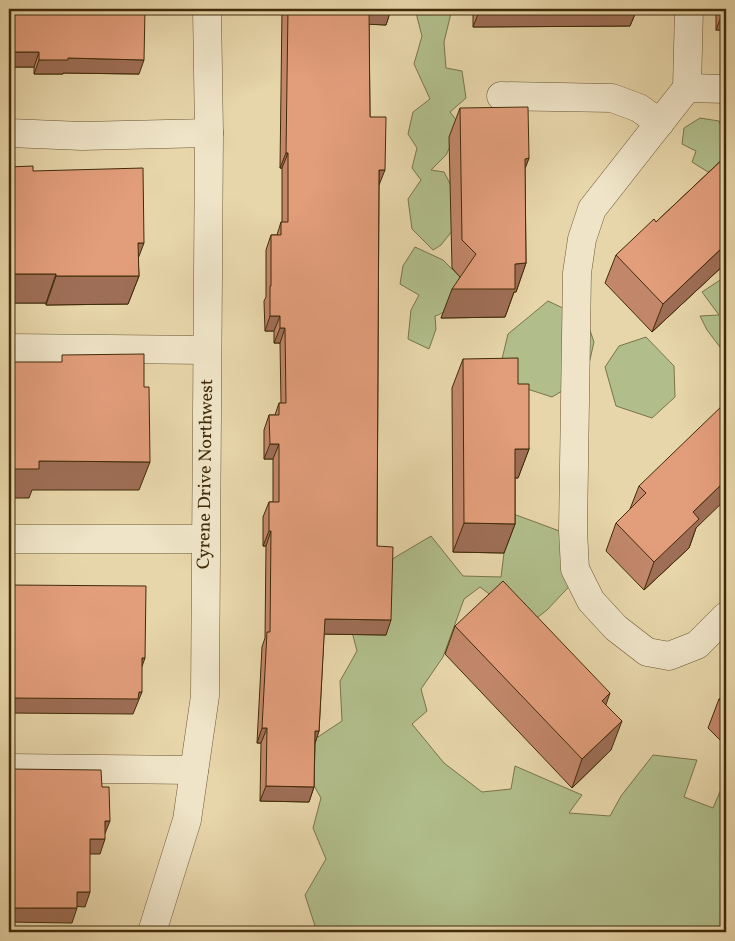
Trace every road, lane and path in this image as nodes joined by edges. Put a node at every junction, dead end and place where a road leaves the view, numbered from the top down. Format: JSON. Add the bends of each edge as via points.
{"nodes":[{"id":1,"x":207,"y":9,"type":"edge"},
{"id":2,"x":689,"y":9,"type":"edge"},
{"id":3,"x":687,"y":88,"type":"junction"},
{"id":4,"x":726,"y":89,"type":"edge"},
{"id":5,"x":501,"y":96,"type":"dead end"},
{"id":6,"x":660,"y":123,"type":"junction"},
{"id":7,"x":9,"y":133,"type":"edge"},
{"id":8,"x":209,"y":133,"type":"junction"},
{"id":9,"x":9,"y":348,"type":"edge"},
{"id":10,"x":207,"y":350,"type":"junction"},
{"id":11,"x":9,"y":540,"type":"edge"},
{"id":12,"x":205,"y":540,"type":"junction"},
{"id":13,"x":726,"y":616,"type":"edge"},
{"id":14,"x":9,"y":768,"type":"edge"},
{"id":15,"x":194,"y":770,"type":"junction"},
{"id":16,"x":152,"y":932,"type":"edge"}],
"edges":[{"from":1,"to":8,"type":"street","name":"Cyrene Drive Northwest"},
{"from":2,"to":3,"type":"street"},
{"from":3,"to":4,"type":"street"},
{"from":3,"to":6,"type":"street"},
{"from":5,"to":6,"type":"street","via":[[612,98],[638,108]]},
{"from":6,"to":13,"type":"street","via":[[592,209],[582,239],[577,283],[574,569],[591,602],[616,628],[647,652],[670,656],[697,645]]},
{"from":7,"to":8,"type":"street","via":[[82,136]]},
{"from":8,"to":10,"type":"street","name":"Cyrene Drive Northwest"},
{"from":9,"to":10,"type":"street"},
{"from":10,"to":12,"type":"street","name":"Cyrene Drive Northwest"},
{"from":11,"to":12,"type":"street"},
{"from":12,"to":15,"type":"street","name":"Cyrene Drive Northwest","via":[[205,696]]},
{"from":14,"to":15,"type":"street"},
{"from":15,"to":16,"type":"street","name":"Cyrene Drive Northwest","via":[[187,820]]}]}
